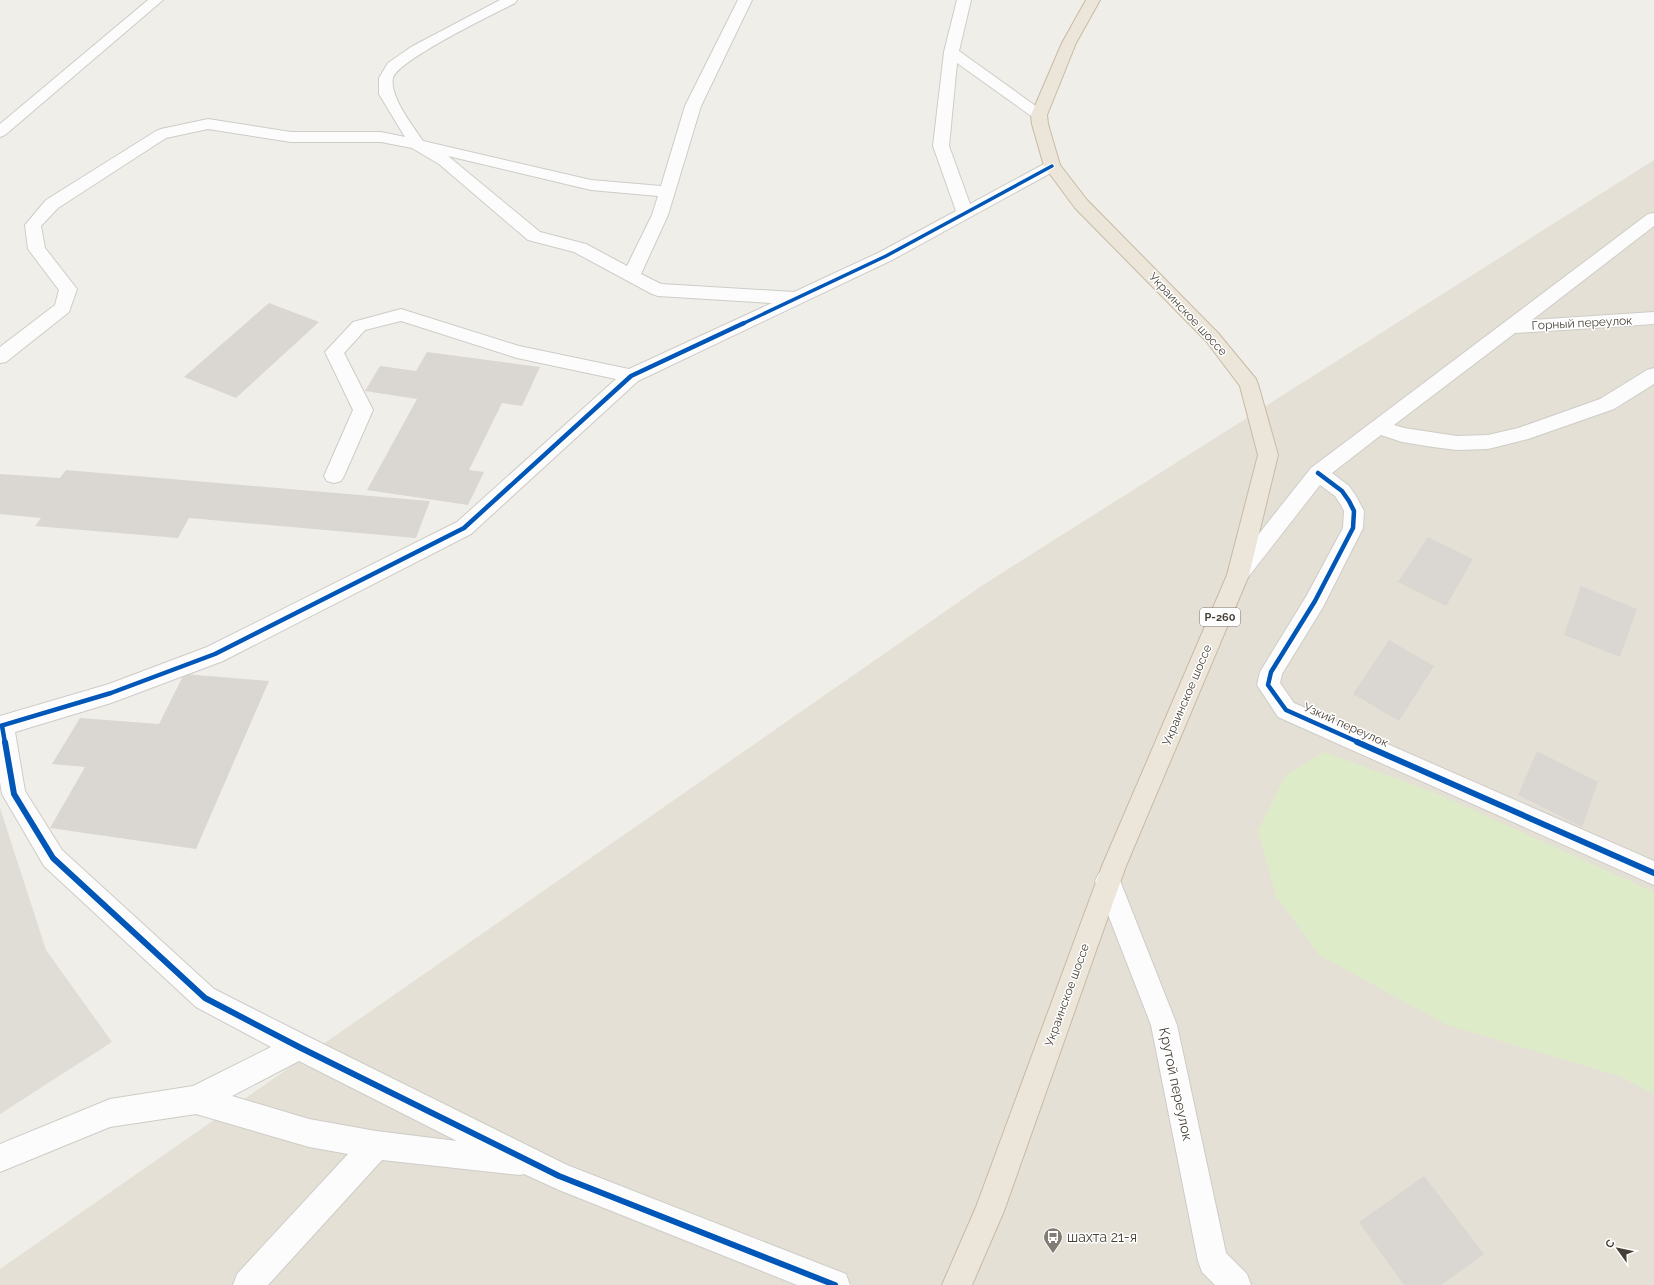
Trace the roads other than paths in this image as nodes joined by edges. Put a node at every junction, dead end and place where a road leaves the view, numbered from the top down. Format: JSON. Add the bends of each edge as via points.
{"nodes":[{"id":1,"x":156,"y":0,"type":"edge"},
{"id":2,"x":510,"y":0,"type":"edge"},
{"id":3,"x":745,"y":0,"type":"edge"},
{"id":4,"x":964,"y":0,"type":"edge"},
{"id":5,"x":1093,"y":0,"type":"edge"},
{"id":6,"x":951,"y":52,"type":"junction"},
{"id":7,"x":1039,"y":115,"type":"junction"},
{"id":8,"x":0,"y":132,"type":"edge"},
{"id":9,"x":417,"y":144,"type":"junction"},
{"id":10,"x":1052,"y":166,"type":"junction"},
{"id":11,"x":666,"y":192,"type":"junction"},
{"id":12,"x":965,"y":213,"type":"junction"},
{"id":13,"x":1654,"y":218,"type":"edge"},
{"id":14,"x":632,"y":275,"type":"junction"},
{"id":15,"x":796,"y":298,"type":"junction"},
{"id":16,"x":1654,"y":318,"type":"edge"},
{"id":17,"x":1511,"y":327,"type":"junction"},
{"id":18,"x":0,"y":357,"type":"edge"},
{"id":19,"x":1654,"y":375,"type":"edge"},
{"id":20,"x":631,"y":376,"type":"junction"},
{"id":21,"x":1379,"y":427,"type":"junction"},
{"id":22,"x":1318,"y":473,"type":"junction"},
{"id":23,"x":334,"y":476,"type":"dead end"},
{"id":24,"x":1238,"y":576,"type":"junction"},
{"id":25,"x":1,"y":726,"type":"edge"},
{"id":26,"x":1654,"y":873,"type":"edge"},
{"id":27,"x":1108,"y":881,"type":"junction"},
{"id":28,"x":299,"y":1047,"type":"junction"},
{"id":29,"x":196,"y":1100,"type":"junction"},
{"id":30,"x":376,"y":1146,"type":"junction"},
{"id":31,"x":0,"y":1158,"type":"edge"},
{"id":32,"x":531,"y":1162,"type":"junction"},
{"id":33,"x":248,"y":1285,"type":"edge"},
{"id":34,"x":835,"y":1285,"type":"edge"},
{"id":35,"x":957,"y":1285,"type":"edge"},
{"id":36,"x":1236,"y":1285,"type":"edge"}],
"edges":[{"from":1,"to":8,"type":"street"},
{"from":2,"to":9,"type":"street","via":[[416,50],[393,66],[386,78],[388,94]]},
{"from":3,"to":11,"type":"street","via":[[693,106]]},
{"from":4,"to":6,"type":"street"},
{"from":5,"to":7,"type":"highway","via":[[1069,43]]},
{"from":6,"to":7,"type":"street"},
{"from":6,"to":12,"type":"street","via":[[941,146]]},
{"from":7,"to":10,"type":"highway","name":"Украинское шоссе","number":"Р-260"},
{"from":9,"to":11,"type":"street","via":[[591,185]]},
{"from":9,"to":14,"type":"street","via":[[444,161],[534,236],[580,248]]},
{"from":9,"to":18,"type":"street","via":[[381,137],[291,137],[208,124],[162,134],[52,204],[33,225],[37,249],[68,290],[63,308]]},
{"from":10,"to":12,"type":"street"},
{"from":10,"to":24,"type":"highway","name":"Украинское шоссе","number":"Р-260","via":[[1081,204],[1212,336],[1249,384],[1268,455]]},
{"from":11,"to":14,"type":"street","via":[[660,215]]},
{"from":12,"to":15,"type":"street","via":[[886,256]]},
{"from":13,"to":17,"type":"street"},
{"from":14,"to":15,"type":"street","via":[[658,290]]},
{"from":15,"to":20,"type":"street"},
{"from":16,"to":17,"type":"street","name":"Горный переулок"},
{"from":17,"to":21,"type":"street"},
{"from":19,"to":21,"type":"street","via":[[1607,404],[1528,432],[1488,442],[1457,443],[1433,440],[1402,435]]},
{"from":20,"to":23,"type":"street","via":[[517,352],[401,315],[359,326],[334,352],[363,410]]},
{"from":20,"to":25,"type":"street","via":[[464,528],[215,654],[111,693]]},
{"from":21,"to":22,"type":"street"},
{"from":22,"to":24,"type":"street"},
{"from":22,"to":26,"type":"street","name":"Узкий переулок","via":[[1342,491],[1349,501],[1354,510],[1353,528],[1316,601],[1271,672],[1268,685],[1286,710]]},
{"from":24,"to":27,"type":"highway","name":"Украинское шоссе","number":"Р-260"},
{"from":25,"to":28,"type":"street","via":[[14,794],[53,858],[205,998]]},
{"from":27,"to":35,"type":"highway","name":"Украинское шоссе","number":"Р-260","via":[[989,1211]]},
{"from":27,"to":36,"type":"street","name":"Крутой переулок","via":[[1164,1025],[1213,1261]]},
{"from":28,"to":29,"type":"street"},
{"from":28,"to":32,"type":"street"},
{"from":29,"to":30,"type":"street","via":[[309,1133]]},
{"from":29,"to":31,"type":"street","via":[[110,1113]]},
{"from":30,"to":32,"type":"street"},
{"from":30,"to":33,"type":"street"},
{"from":32,"to":34,"type":"street","via":[[558,1176]]}]}
